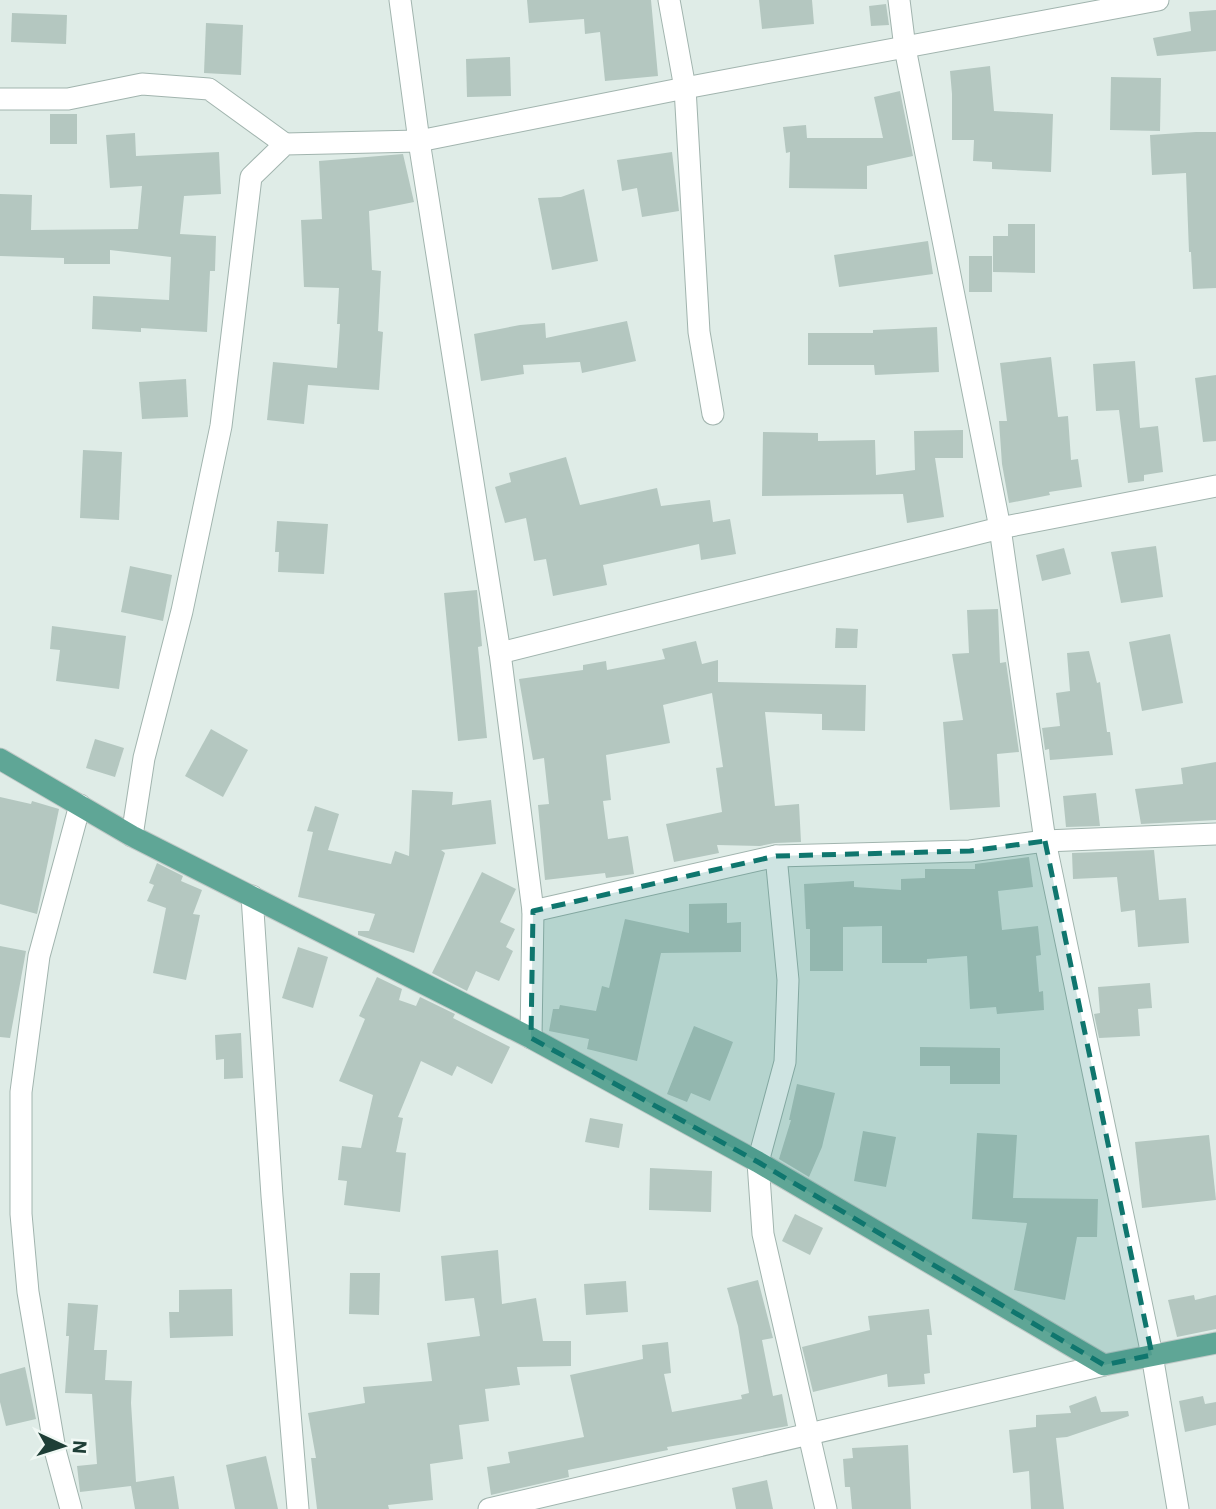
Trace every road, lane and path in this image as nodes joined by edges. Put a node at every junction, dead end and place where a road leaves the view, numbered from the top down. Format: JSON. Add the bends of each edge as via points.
{"nodes":[{"id":1,"x":400,"y":0,"type":"edge"},
{"id":2,"x":669,"y":0,"type":"edge"},
{"id":3,"x":899,"y":0,"type":"edge"},
{"id":4,"x":1158,"y":0,"type":"edge"},
{"id":5,"x":905,"y":48,"type":"junction"},
{"id":6,"x":685,"y":88,"type":"junction"},
{"id":7,"x":0,"y":99,"type":"edge"},
{"id":8,"x":419,"y":141,"type":"junction"},
{"id":9,"x":285,"y":144,"type":"junction"},
{"id":10,"x":713,"y":414,"type":"dead end"},
{"id":11,"x":1216,"y":487,"type":"edge"},
{"id":12,"x":1000,"y":528,"type":"junction"},
{"id":13,"x":500,"y":653,"type":"junction"},
{"id":14,"x":0,"y":759,"type":"edge"},
{"id":15,"x":80,"y":805,"type":"junction"},
{"id":16,"x":1216,"y":834,"type":"edge"},
{"id":17,"x":132,"y":836,"type":"junction"},
{"id":18,"x":1045,"y":841,"type":"junction"},
{"id":19,"x":776,"y":856,"type":"junction"},
{"id":20,"x":252,"y":896,"type":"junction"},
{"id":21,"x":533,"y":911,"type":"junction"},
{"id":22,"x":531,"y":1038,"type":"junction"},
{"id":23,"x":758,"y":1161,"type":"junction"},
{"id":24,"x":1216,"y":1343,"type":"edge"},
{"id":25,"x":1152,"y":1355,"type":"junction"},
{"id":26,"x":1104,"y":1365,"type":"junction"},
{"id":27,"x":809,"y":1435,"type":"junction"},
{"id":28,"x":71,"y":1509,"type":"edge"},
{"id":29,"x":298,"y":1509,"type":"edge"},
{"id":30,"x":489,"y":1509,"type":"edge"},
{"id":31,"x":826,"y":1509,"type":"edge"},
{"id":32,"x":1178,"y":1509,"type":"edge"}],
"edges":[{"from":1,"to":8,"type":"street"},
{"from":2,"to":6,"type":"street"},
{"from":3,"to":5,"type":"street"},
{"from":4,"to":5,"type":"street"},
{"from":5,"to":6,"type":"street"},
{"from":5,"to":12,"type":"street"},
{"from":6,"to":8,"type":"street"},
{"from":6,"to":10,"type":"street","via":[[699,332]]},
{"from":7,"to":9,"type":"street","via":[[68,99],[142,84],[209,89]]},
{"from":8,"to":9,"type":"street"},
{"from":8,"to":13,"type":"street"},
{"from":9,"to":17,"type":"street","via":[[251,177],[221,426],[182,611],[144,758]]},
{"from":11,"to":12,"type":"street"},
{"from":12,"to":13,"type":"street"},
{"from":12,"to":18,"type":"street"},
{"from":13,"to":21,"type":"street"},
{"from":14,"to":15,"type":"main road"},
{"from":15,"to":17,"type":"main road"},
{"from":15,"to":28,"type":"street","via":[[39,956],[21,1092],[28,1292],[55,1450]]},
{"from":16,"to":18,"type":"street"},
{"from":17,"to":20,"type":"main road"},
{"from":18,"to":19,"type":"street","via":[[970,851]]},
{"from":18,"to":25,"type":"street"},
{"from":19,"to":21,"type":"street"},
{"from":19,"to":23,"type":"street","via":[[788,980],[785,1062]]},
{"from":20,"to":22,"type":"main road"},
{"from":20,"to":29,"type":"street"},
{"from":21,"to":22,"type":"street"},
{"from":22,"to":23,"type":"main road"},
{"from":23,"to":26,"type":"main road"},
{"from":23,"to":27,"type":"street","via":[[763,1234]]},
{"from":24,"to":25,"type":"main road"},
{"from":25,"to":26,"type":"main road"},
{"from":25,"to":32,"type":"street"},
{"from":26,"to":27,"type":"street"},
{"from":27,"to":30,"type":"street"},
{"from":27,"to":31,"type":"street"}]}
